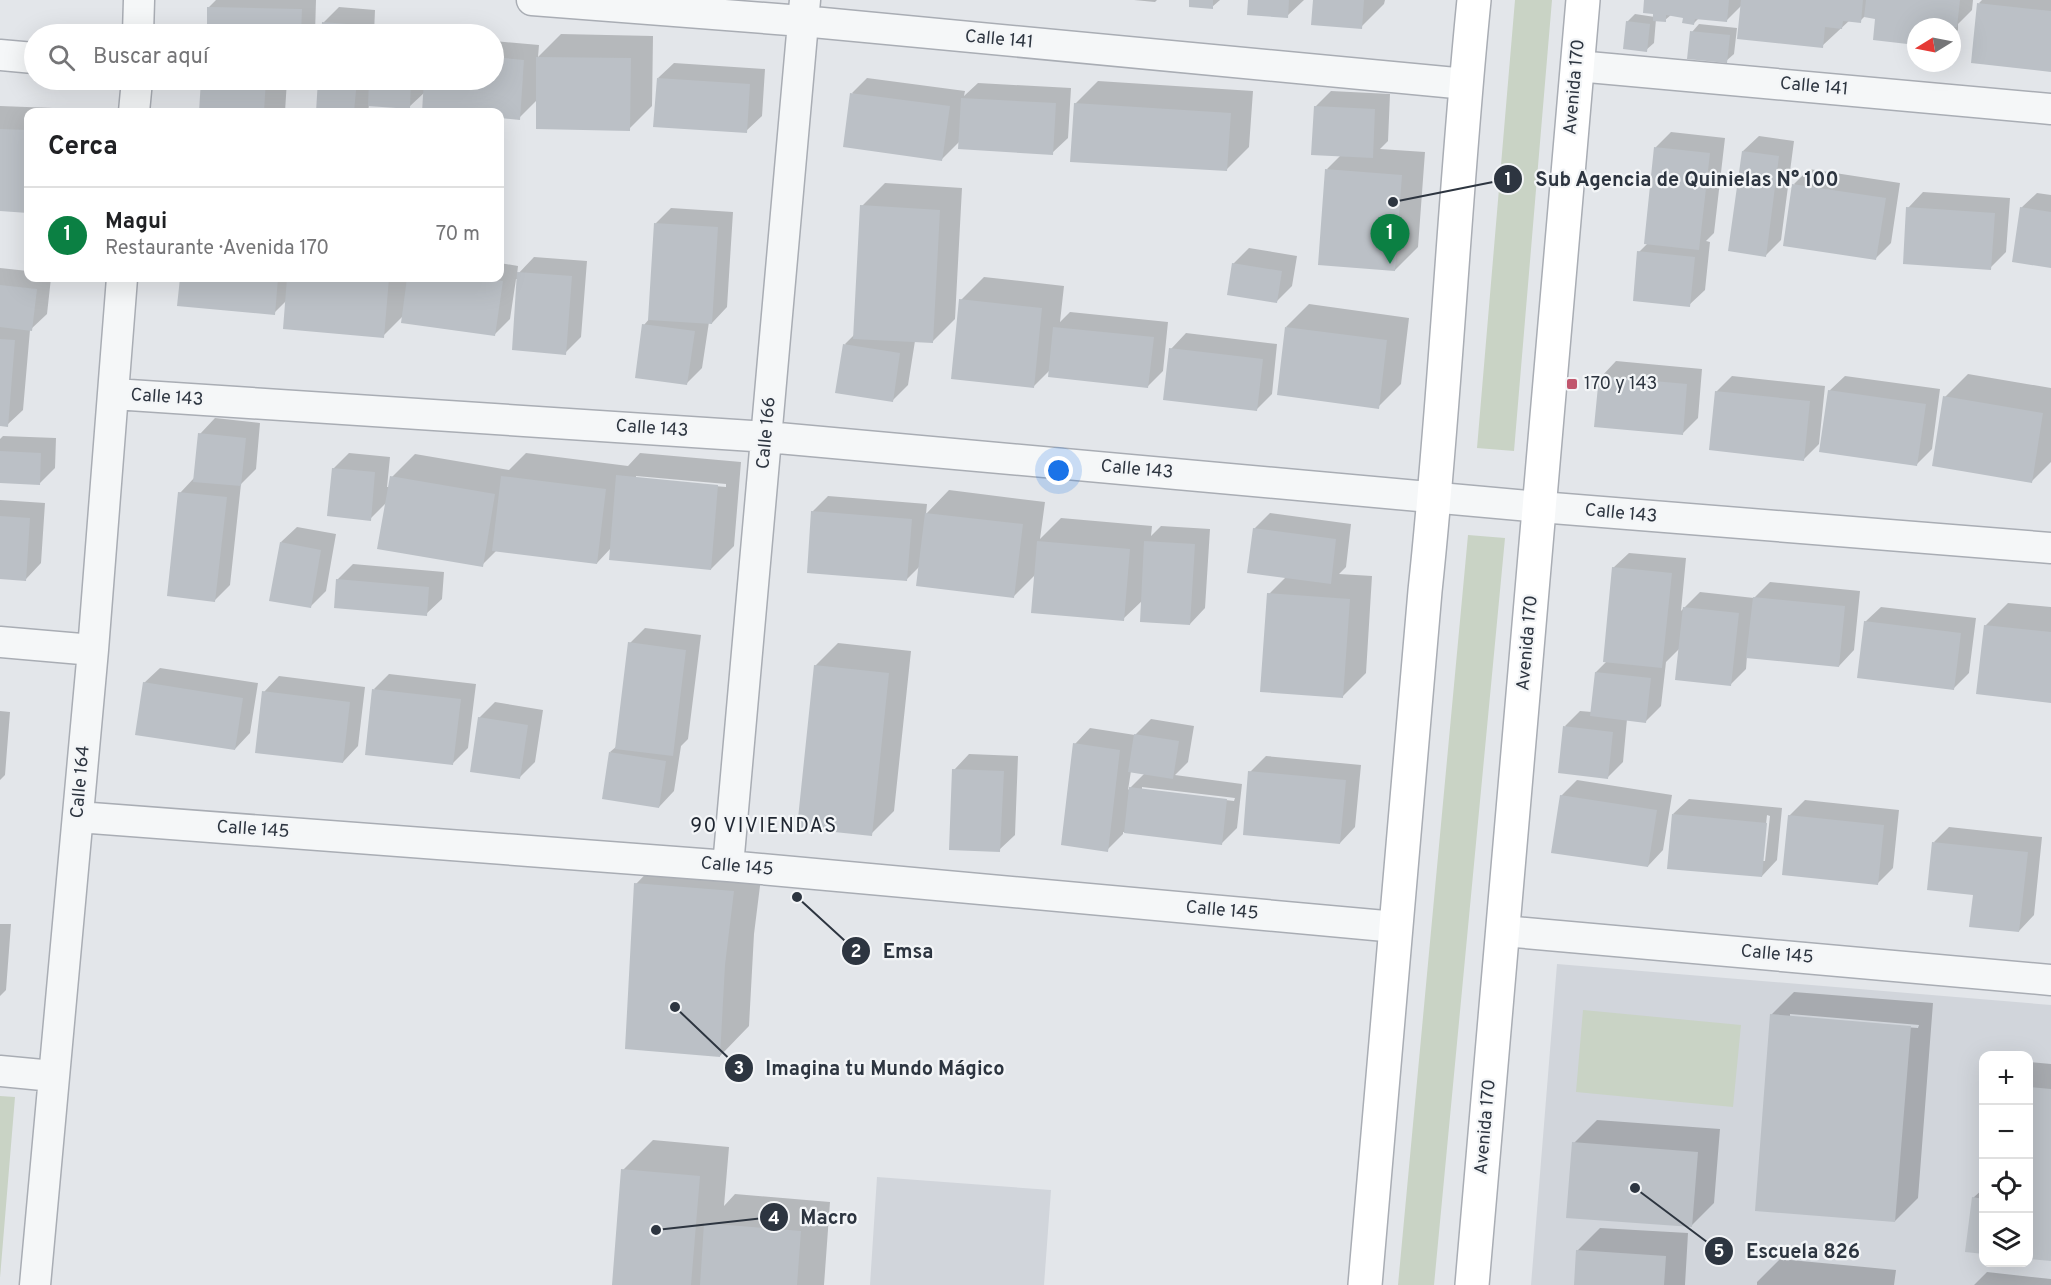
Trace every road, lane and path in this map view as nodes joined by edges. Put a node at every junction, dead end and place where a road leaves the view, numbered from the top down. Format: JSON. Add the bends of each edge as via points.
{"nodes":[{"id":1,"x":139,"y":0,"type":"edge"},
{"id":2,"x":532,"y":0,"type":"edge"},
{"id":3,"x":1474,"y":0,"type":"edge"},
{"id":4,"x":1583,"y":0,"type":"edge"},
{"id":5,"x":804,"y":11,"type":"edge"},
{"id":6,"x":138,"y":24,"type":"edge"},
{"id":7,"x":0,"y":55,"type":"edge"},
{"id":8,"x":24,"y":57,"type":"edge"},
{"id":9,"x":1577,"y":66,"type":"junction"},
{"id":10,"x":1466,"y":84,"type":"junction"},
{"id":11,"x":136,"y":90,"type":"edge"},
{"id":12,"x":134,"y":108,"type":"edge"},
{"id":13,"x":2051,"y":109,"type":"edge"},
{"id":14,"x":122,"y":282,"type":"edge"},
{"id":15,"x":114,"y":394,"type":"junction"},
{"id":16,"x":767,"y":437,"type":"junction"},
{"id":17,"x":1435,"y":497,"type":"junction"},
{"id":18,"x":1540,"y":507,"type":"junction"},
{"id":19,"x":2051,"y":548,"type":"edge"},
{"id":20,"x":0,"y":642,"type":"edge"},
{"id":21,"x":93,"y":650,"type":"junction"},
{"id":22,"x":78,"y":817,"type":"junction"},
{"id":23,"x":728,"y":866,"type":"junction"},
{"id":24,"x":1396,"y":927,"type":"junction"},
{"id":25,"x":1503,"y":931,"type":"junction"},
{"id":26,"x":2051,"y":980,"type":"edge"},
{"id":27,"x":0,"y":1071,"type":"edge"},
{"id":28,"x":53,"y":1076,"type":"junction"},
{"id":29,"x":34,"y":1285,"type":"edge"},
{"id":30,"x":1365,"y":1285,"type":"edge"},
{"id":31,"x":1472,"y":1285,"type":"edge"}],
"edges":[{"from":1,"to":6,"type":"street"},
{"from":2,"to":5,"type":"street","name":"Calle 141"},
{"from":3,"to":10,"type":"main road"},
{"from":4,"to":9,"type":"main road","name":"Avenida 170"},
{"from":5,"to":10,"type":"street","name":"Calle 141"},
{"from":5,"to":16,"type":"street","name":"Calle 166"},
{"from":7,"to":8,"type":"street"},
{"from":9,"to":13,"type":"street","name":"Calle 141"},
{"from":9,"to":18,"type":"main road","name":"Avenida 170"},
{"from":10,"to":17,"type":"main road"},
{"from":11,"to":12,"type":"street"},
{"from":14,"to":15,"type":"street","name":"Calle 164"},
{"from":15,"to":16,"type":"street","name":"Calle 143"},
{"from":15,"to":21,"type":"street","name":"Calle 164"},
{"from":16,"to":17,"type":"street","name":"Calle 143"},
{"from":16,"to":23,"type":"street","name":"Calle 166"},
{"from":17,"to":18,"type":"street","name":"Calle 143"},
{"from":17,"to":24,"type":"main road"},
{"from":18,"to":19,"type":"street","name":"Calle 143"},
{"from":18,"to":25,"type":"main road","name":"Avenida 170"},
{"from":20,"to":21,"type":"street"},
{"from":21,"to":22,"type":"street","name":"Calle 164"},
{"from":22,"to":23,"type":"street","name":"Calle 145"},
{"from":22,"to":28,"type":"street","name":"Calle 164"},
{"from":23,"to":24,"type":"street","name":"Calle 145"},
{"from":24,"to":30,"type":"main road"},
{"from":25,"to":26,"type":"street","name":"Calle 145"},
{"from":25,"to":31,"type":"main road","name":"Avenida 170"},
{"from":27,"to":28,"type":"street"},
{"from":28,"to":29,"type":"street","name":"Calle 164"}]}
